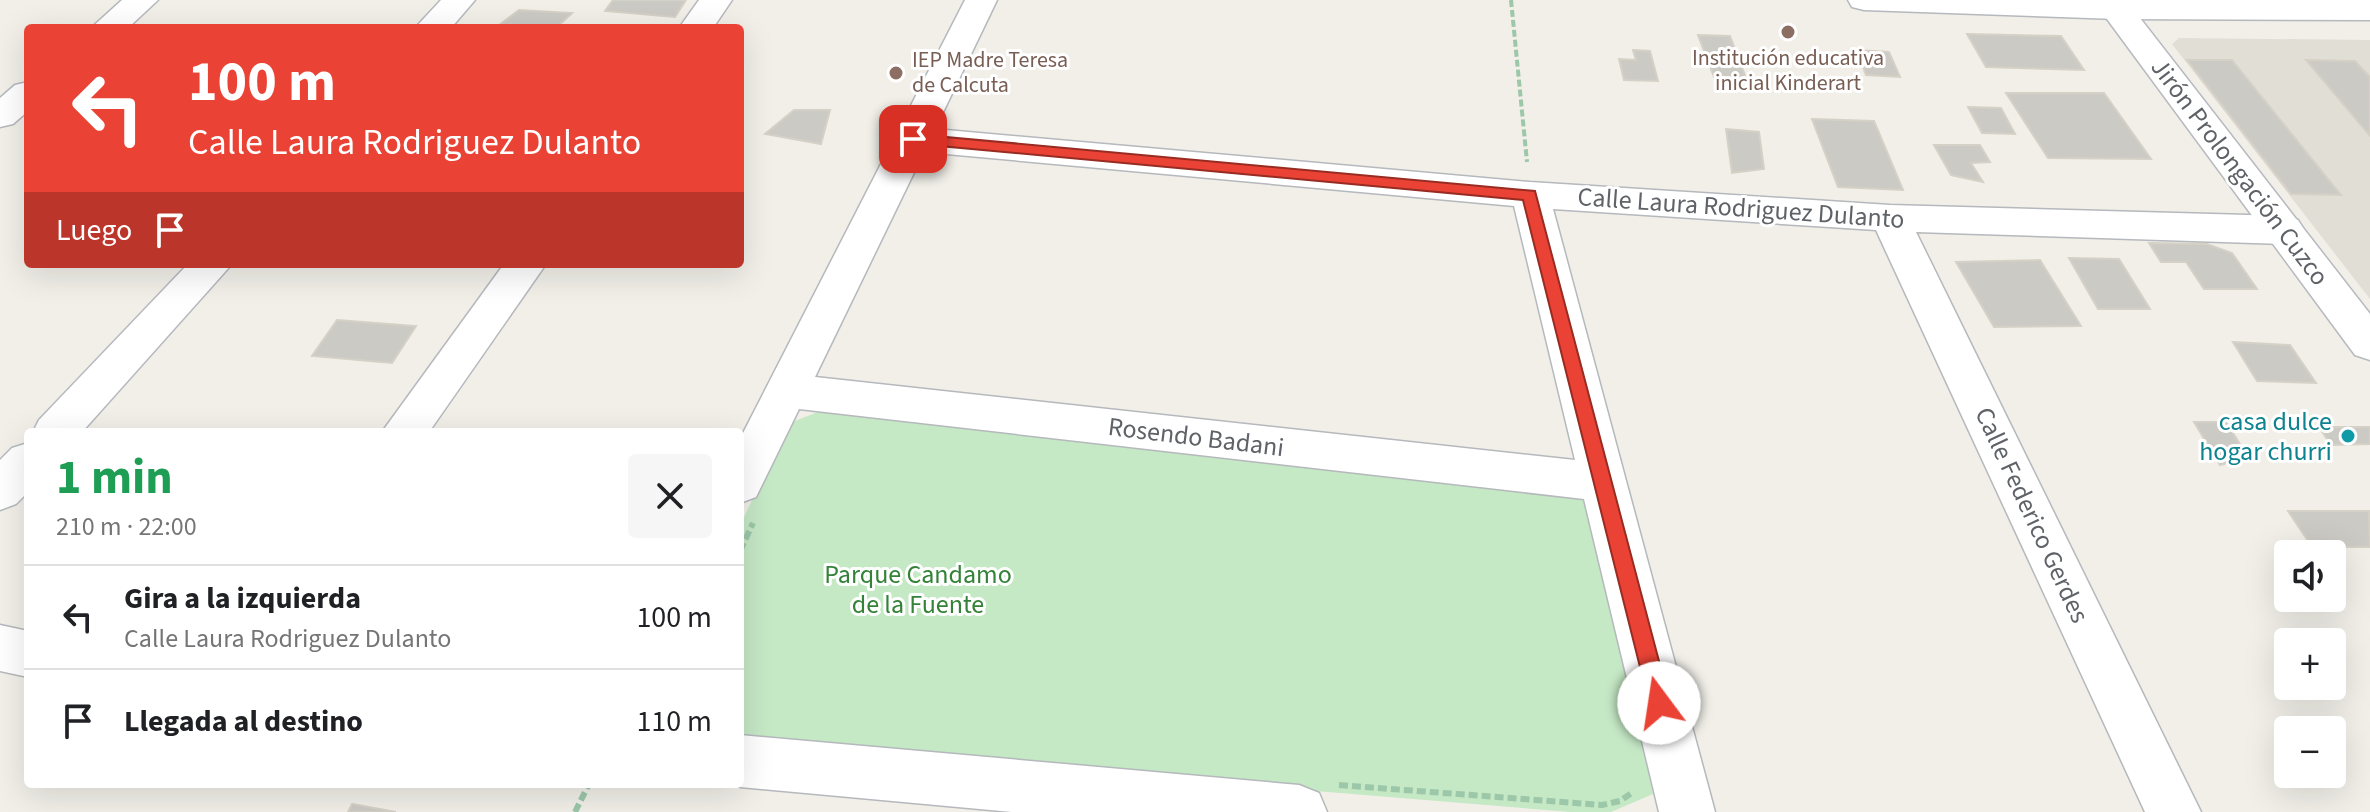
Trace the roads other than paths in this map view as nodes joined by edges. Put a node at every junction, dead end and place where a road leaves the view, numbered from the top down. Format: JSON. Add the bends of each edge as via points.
{"nodes":[{"id":1,"x":142,"y":0,"type":"edge"},
{"id":2,"x":459,"y":0,"type":"edge"},
{"id":3,"x":716,"y":0,"type":"edge"},
{"id":4,"x":981,"y":0,"type":"edge"},
{"id":5,"x":1864,"y":0,"type":"edge"},
{"id":6,"x":2113,"y":5,"type":"edge"},
{"id":7,"x":2370,"y":10,"type":"edge"},
{"id":8,"x":113,"y":24,"type":"edge"},
{"id":9,"x":436,"y":24,"type":"edge"},
{"id":10,"x":699,"y":24,"type":"edge"},
{"id":11,"x":24,"y":96,"type":"edge"},
{"id":12,"x":0,"y":116,"type":"edge"},
{"id":13,"x":913,"y":139,"type":"junction"},
{"id":14,"x":1530,"y":195,"type":"junction"},
{"id":15,"x":1890,"y":218,"type":"junction"},
{"id":16,"x":2284,"y":230,"type":"junction"},
{"id":17,"x":208,"y":268,"type":"edge"},
{"id":18,"x":523,"y":268,"type":"edge"},
{"id":19,"x":2370,"y":344,"type":"edge"},
{"id":20,"x":789,"y":391,"type":"junction"},
{"id":21,"x":59,"y":428,"type":"edge"},
{"id":22,"x":407,"y":428,"type":"edge"},
{"id":23,"x":24,"y":465,"type":"edge"},
{"id":24,"x":744,"y":476,"type":"edge"},
{"id":25,"x":1603,"y":482,"type":"junction"},
{"id":26,"x":0,"y":491,"type":"edge"},
{"id":27,"x":0,"y":648,"type":"edge"},
{"id":28,"x":24,"y":653,"type":"edge"},
{"id":29,"x":744,"y":761,"type":"edge"},
{"id":30,"x":1299,"y":812,"type":"edge"},
{"id":31,"x":1687,"y":812,"type":"edge"},
{"id":32,"x":2173,"y":812,"type":"edge"}],
"edges":[{"from":1,"to":8,"type":"street"},
{"from":2,"to":9,"type":"street"},
{"from":3,"to":10,"type":"street"},
{"from":4,"to":13,"type":"street"},
{"from":5,"to":6,"type":"street"},
{"from":6,"to":7,"type":"street"},
{"from":6,"to":16,"type":"street","name":"Jirón Prolongación Cuzco"},
{"from":11,"to":12,"type":"street"},
{"from":13,"to":14,"type":"street","name":"Calle Laura Rodriguez Dulanto"},
{"from":13,"to":20,"type":"street"},
{"from":14,"to":15,"type":"street","name":"Calle Laura Rodriguez Dulanto"},
{"from":14,"to":25,"type":"street"},
{"from":15,"to":16,"type":"street","name":"Calle Laura Rodriguez Dulanto"},
{"from":15,"to":32,"type":"street","name":"Calle Federico Gerdes"},
{"from":16,"to":19,"type":"street","name":"Jirón Prolongación Cuzco"},
{"from":17,"to":21,"type":"street"},
{"from":18,"to":22,"type":"street"},
{"from":20,"to":24,"type":"street"},
{"from":20,"to":25,"type":"street","name":"Rosendo Badani"},
{"from":23,"to":26,"type":"street"},
{"from":25,"to":31,"type":"street"},
{"from":27,"to":28,"type":"street"},
{"from":29,"to":30,"type":"street"}]}
